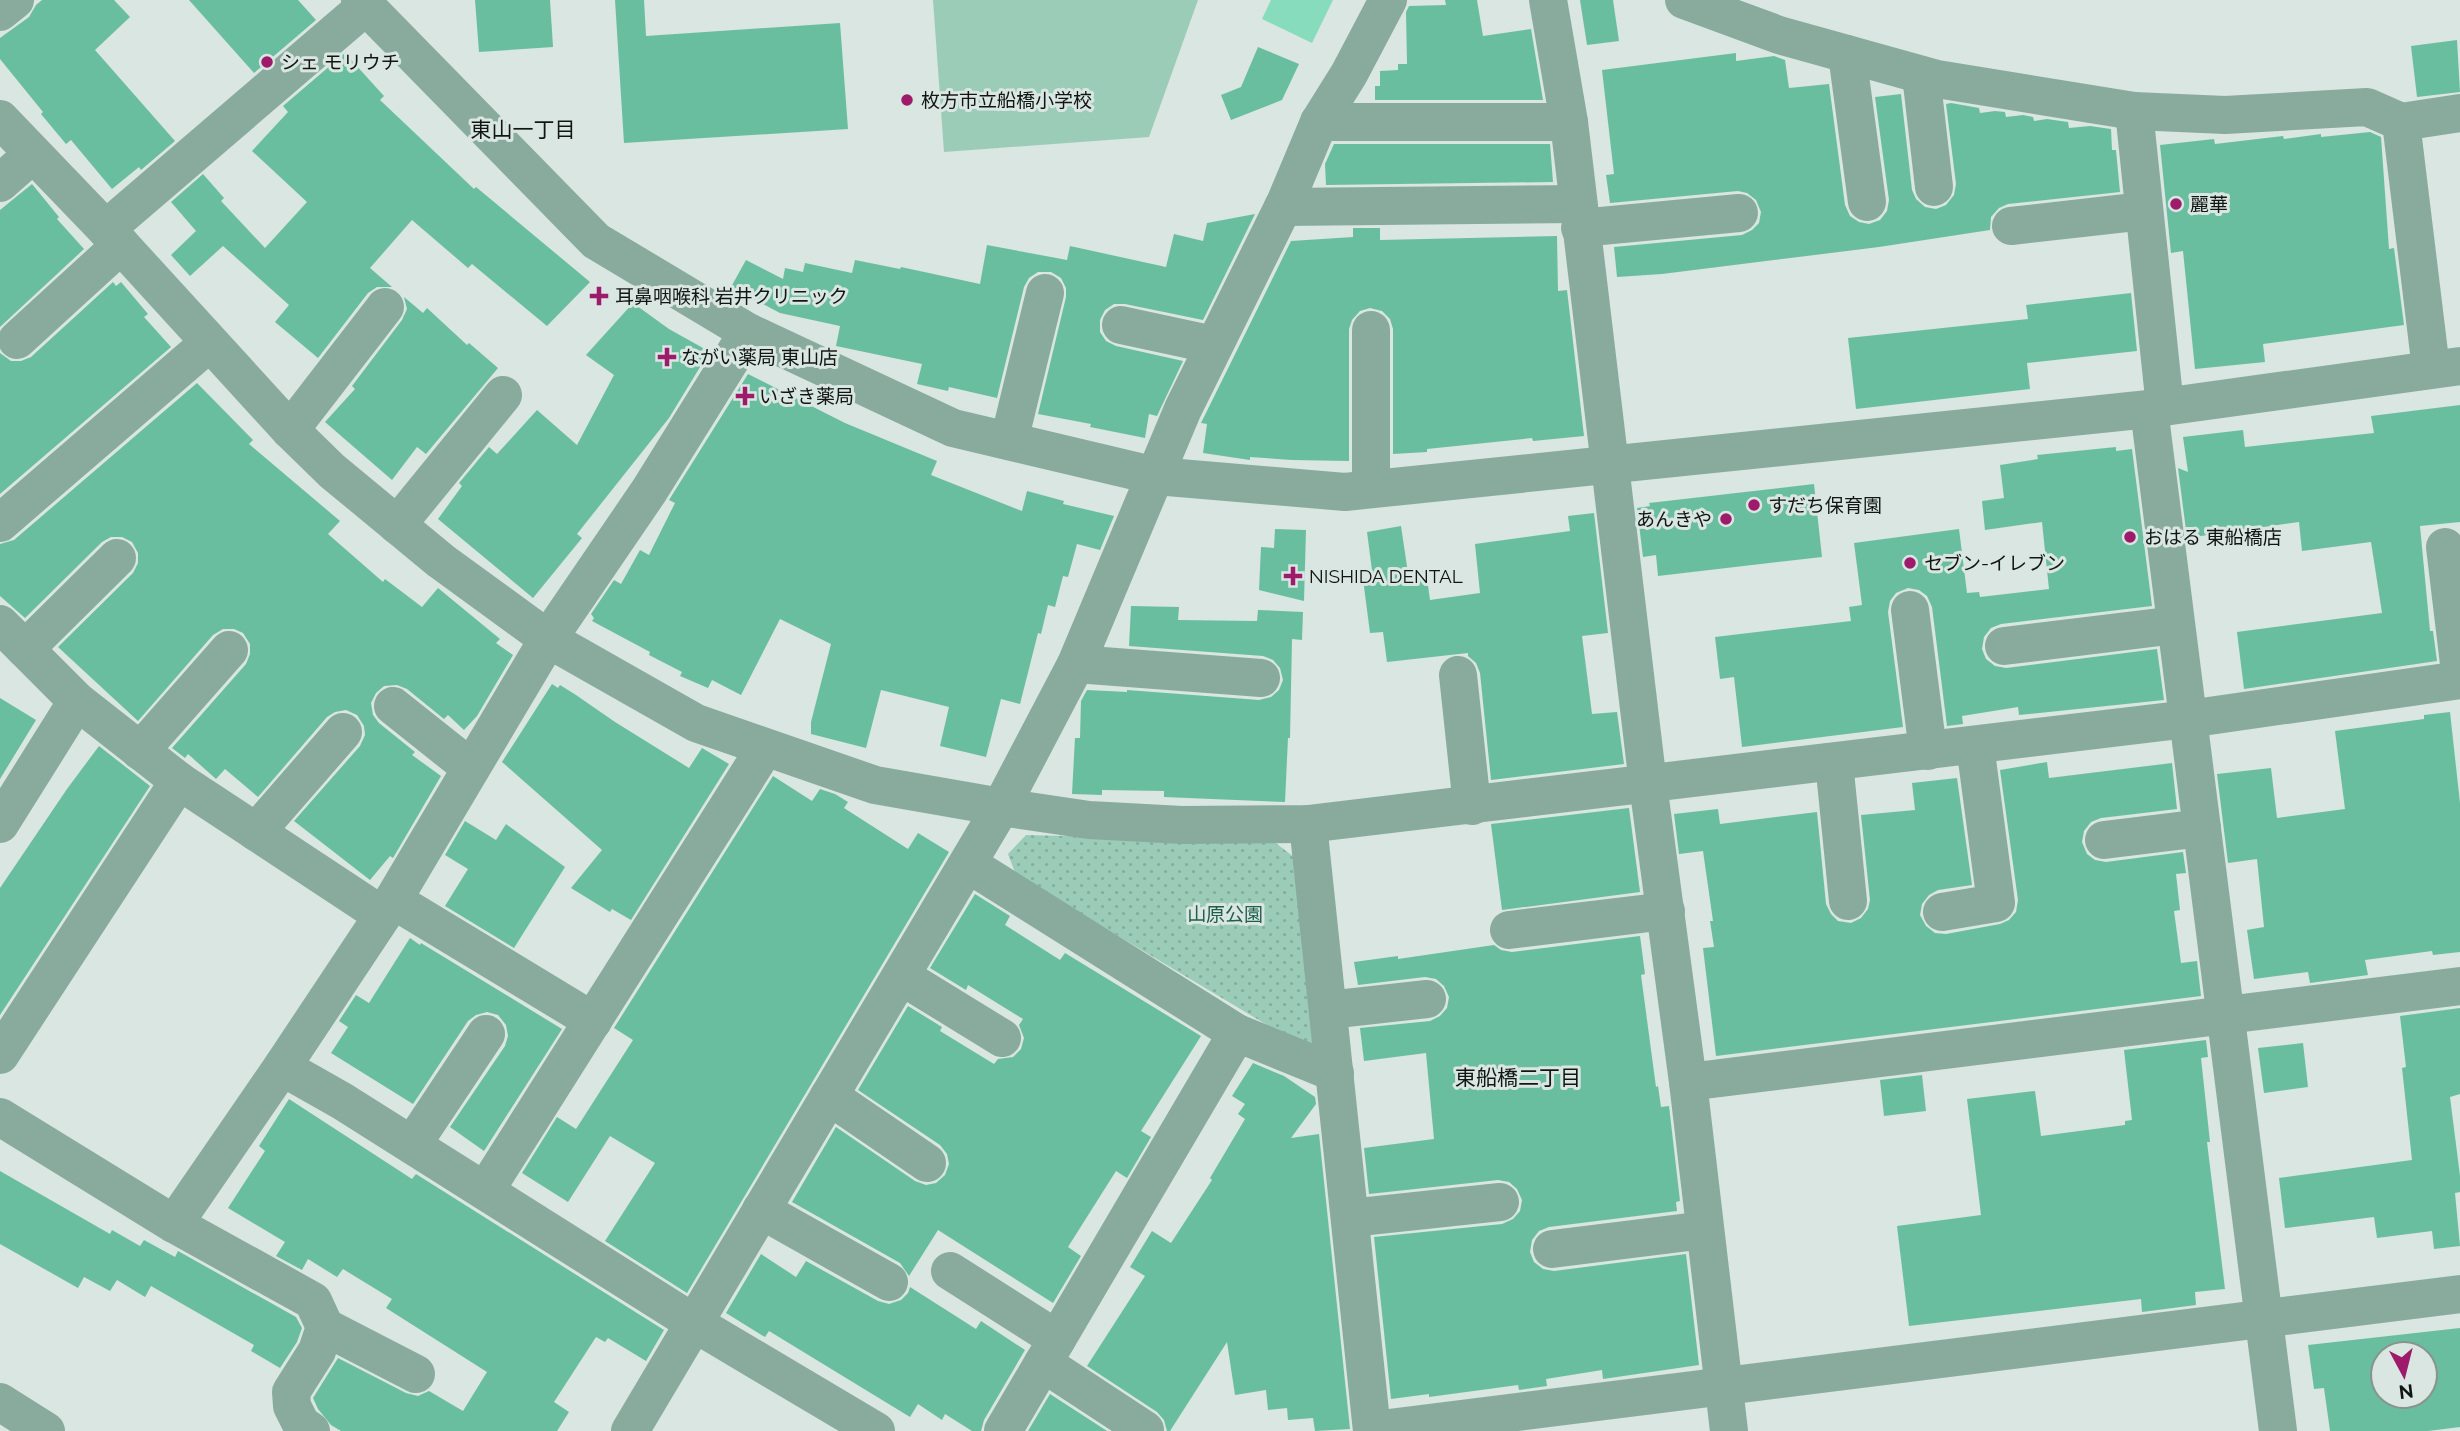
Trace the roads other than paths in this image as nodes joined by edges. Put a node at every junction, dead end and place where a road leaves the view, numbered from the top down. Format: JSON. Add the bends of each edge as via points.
{"nodes":[{"id":1,"x":15,"y":0,"type":"edge"},
{"id":2,"x":1388,"y":0,"type":"edge"},
{"id":3,"x":1548,"y":0,"type":"edge"},
{"id":4,"x":1684,"y":0,"type":"edge"},
{"id":5,"x":363,"y":3,"type":"edge"},
{"id":6,"x":0,"y":12,"type":"edge"},
{"id":7,"x":1847,"y":54,"type":"junction"},
{"id":8,"x":1921,"y":75,"type":"junction"},
{"id":9,"x":2134,"y":111,"type":"junction"},
{"id":10,"x":2460,"y":113,"type":"edge"},
{"id":11,"x":0,"y":119,"type":"edge"},
{"id":12,"x":1319,"y":122,"type":"junction"},
{"id":13,"x":1569,"y":122,"type":"junction"},
{"id":14,"x":2401,"y":122,"type":"junction"},
{"id":15,"x":33,"y":154,"type":"junction"},
{"id":16,"x":0,"y":183,"type":"edge"},
{"id":17,"x":1934,"y":187,"type":"dead end"},
{"id":18,"x":1867,"y":202,"type":"dead end"},
{"id":19,"x":1283,"y":207,"type":"junction"},
{"id":20,"x":2144,"y":211,"type":"junction"},
{"id":21,"x":1739,"y":213,"type":"dead end"},
{"id":22,"x":1579,"y":216,"type":"junction"},
{"id":23,"x":2011,"y":226,"type":"dead end"},
{"id":24,"x":113,"y":237,"type":"junction"},
{"id":25,"x":1045,"y":293,"type":"dead end"},
{"id":26,"x":385,"y":307,"type":"dead end"},
{"id":27,"x":1121,"y":326,"type":"dead end"},
{"id":28,"x":1371,"y":330,"type":"dead end"},
{"id":29,"x":748,"y":332,"type":"junction"},
{"id":30,"x":17,"y":340,"type":"dead end"},
{"id":31,"x":209,"y":344,"type":"junction"},
{"id":32,"x":1214,"y":345,"type":"junction"},
{"id":33,"x":2445,"y":368,"type":"edge"},
{"id":34,"x":503,"y":395,"type":"dead end"},
{"id":35,"x":2157,"y":408,"type":"junction"},
{"id":36,"x":290,"y":430,"type":"junction"},
{"id":37,"x":1010,"y":441,"type":"junction"},
{"id":38,"x":1611,"y":465,"type":"junction"},
{"id":39,"x":1156,"y":476,"type":"junction"},
{"id":40,"x":1371,"y":489,"type":"junction"},
{"id":41,"x":0,"y":523,"type":"edge"},
{"id":42,"x":397,"y":525,"type":"junction"},
{"id":43,"x":2445,"y":547,"type":"dead end"},
{"id":44,"x":117,"y":558,"type":"dead end"},
{"id":45,"x":1910,"y":611,"type":"dead end"},
{"id":46,"x":2176,"y":625,"type":"junction"},
{"id":47,"x":12,"y":637,"type":"edge"},
{"id":48,"x":548,"y":639,"type":"junction"},
{"id":49,"x":2004,"y":646,"type":"dead end"},
{"id":50,"x":229,"y":650,"type":"dead end"},
{"id":51,"x":1076,"y":664,"type":"junction"},
{"id":52,"x":2460,"y":672,"type":"edge"},
{"id":53,"x":1458,"y":675,"type":"dead end"},
{"id":54,"x":1261,"y":678,"type":"dead end"},
{"id":55,"x":2460,"y":680,"type":"edge"},
{"id":56,"x":77,"y":701,"type":"junction"},
{"id":57,"x":393,"y":706,"type":"dead end"},
{"id":58,"x":2188,"y":719,"type":"junction"},
{"id":59,"x":343,"y":732,"type":"dead end"},
{"id":60,"x":1975,"y":745,"type":"junction"},
{"id":61,"x":765,"y":748,"type":"junction"},
{"id":62,"x":141,"y":751,"type":"junction"},
{"id":63,"x":1927,"y":751,"type":"junction"},
{"id":64,"x":1834,"y":762,"type":"junction"},
{"id":65,"x":471,"y":768,"type":"junction"},
{"id":66,"x":179,"y":781,"type":"junction"},
{"id":67,"x":1648,"y":784,"type":"junction"},
{"id":68,"x":1472,"y":806,"type":"junction"},
{"id":69,"x":1002,"y":807,"type":"junction"},
{"id":70,"x":0,"y":824,"type":"edge"},
{"id":71,"x":1308,"y":824,"type":"junction"},
{"id":72,"x":2202,"y":828,"type":"junction"},
{"id":73,"x":256,"y":832,"type":"junction"},
{"id":74,"x":2104,"y":840,"type":"dead end"},
{"id":75,"x":968,"y":864,"type":"junction"},
{"id":76,"x":1848,"y":901,"type":"dead end"},
{"id":77,"x":388,"y":908,"type":"junction"},
{"id":78,"x":1666,"y":911,"type":"junction"},
{"id":79,"x":1942,"y":912,"type":"dead end"},
{"id":80,"x":1509,"y":930,"type":"dead end"},
{"id":81,"x":901,"y":976,"type":"junction"},
{"id":82,"x":2460,"y":986,"type":"edge"},
{"id":83,"x":1427,"y":999,"type":"dead end"},
{"id":84,"x":1328,"y":1010,"type":"junction"},
{"id":85,"x":2225,"y":1015,"type":"junction"},
{"id":86,"x":593,"y":1021,"type":"junction"},
{"id":87,"x":1237,"y":1032,"type":"junction"},
{"id":88,"x":486,"y":1034,"type":"dead end"},
{"id":89,"x":1002,"y":1038,"type":"dead end"},
{"id":90,"x":0,"y":1055,"type":"edge"},
{"id":91,"x":282,"y":1067,"type":"junction"},
{"id":92,"x":1335,"y":1073,"type":"junction"},
{"id":93,"x":1688,"y":1082,"type":"junction"},
{"id":94,"x":829,"y":1096,"type":"junction"},
{"id":95,"x":0,"y":1117,"type":"edge"},
{"id":96,"x":412,"y":1145,"type":"junction"},
{"id":97,"x":928,"y":1163,"type":"dead end"},
{"id":98,"x":485,"y":1191,"type":"junction"},
{"id":99,"x":1500,"y":1202,"type":"dead end"},
{"id":100,"x":761,"y":1210,"type":"junction"},
{"id":101,"x":1350,"y":1218,"type":"junction"},
{"id":102,"x":174,"y":1224,"type":"junction"},
{"id":103,"x":1705,"y":1230,"type":"junction"},
{"id":104,"x":1552,"y":1249,"type":"dead end"},
{"id":105,"x":950,"y":1271,"type":"dead end"},
{"id":106,"x":889,"y":1282,"type":"dead end"},
{"id":107,"x":2460,"y":1294,"type":"edge"},
{"id":108,"x":2263,"y":1319,"type":"junction"},
{"id":109,"x":694,"y":1324,"type":"junction"},
{"id":110,"x":325,"y":1327,"type":"junction"},
{"id":111,"x":1050,"y":1351,"type":"junction"},
{"id":112,"x":416,"y":1374,"type":"dead end"},
{"id":113,"x":1724,"y":1386,"type":"junction"},
{"id":114,"x":0,"y":1402,"type":"edge"},
{"id":115,"x":1144,"y":1430,"type":"edge"},
{"id":116,"x":1373,"y":1430,"type":"edge"},
{"id":117,"x":46,"y":1431,"type":"edge"},
{"id":118,"x":311,"y":1431,"type":"edge"},
{"id":119,"x":630,"y":1431,"type":"edge"},
{"id":120,"x":876,"y":1431,"type":"edge"},
{"id":121,"x":1003,"y":1431,"type":"edge"},
{"id":122,"x":1729,"y":1431,"type":"edge"},
{"id":123,"x":2278,"y":1431,"type":"edge"}],
"edges":[{"from":1,"to":6,"type":"street"},
{"from":2,"to":12,"type":"street"},
{"from":3,"to":13,"type":"street"},
{"from":4,"to":7,"type":"street"},
{"from":5,"to":24,"type":"street"},
{"from":5,"to":29,"type":"street","via":[[596,241]]},
{"from":7,"to":8,"type":"street"},
{"from":7,"to":18,"type":"street"},
{"from":8,"to":9,"type":"street"},
{"from":8,"to":17,"type":"street"},
{"from":9,"to":14,"type":"street","via":[[2225,116],[2367,107]]},
{"from":9,"to":20,"type":"street"},
{"from":10,"to":14,"type":"street"},
{"from":11,"to":15,"type":"street"},
{"from":12,"to":13,"type":"street"},
{"from":12,"to":19,"type":"street"},
{"from":13,"to":22,"type":"street"},
{"from":14,"to":33,"type":"street"},
{"from":15,"to":16,"type":"street"},
{"from":15,"to":24,"type":"street"},
{"from":19,"to":22,"type":"street"},
{"from":19,"to":32,"type":"street"},
{"from":20,"to":23,"type":"street"},
{"from":20,"to":35,"type":"street"},
{"from":21,"to":22,"type":"street"},
{"from":22,"to":38,"type":"street"},
{"from":24,"to":30,"type":"street"},
{"from":24,"to":31,"type":"street"},
{"from":25,"to":37,"type":"street"},
{"from":26,"to":36,"type":"street"},
{"from":27,"to":32,"type":"street"},
{"from":28,"to":40,"type":"street"},
{"from":29,"to":37,"type":"street","via":[[953,428]]},
{"from":29,"to":48,"type":"street","via":[[649,491]]},
{"from":31,"to":36,"type":"street"},
{"from":31,"to":41,"type":"street"},
{"from":32,"to":39,"type":"street"},
{"from":33,"to":35,"type":"street"},
{"from":34,"to":42,"type":"street"},
{"from":35,"to":38,"type":"street"},
{"from":35,"to":46,"type":"street"},
{"from":36,"to":42,"type":"street"},
{"from":37,"to":39,"type":"street"},
{"from":38,"to":40,"type":"street"},
{"from":38,"to":67,"type":"street"},
{"from":39,"to":40,"type":"street","via":[[1345,492]]},
{"from":39,"to":51,"type":"street"},
{"from":42,"to":48,"type":"street"},
{"from":43,"to":52,"type":"street"},
{"from":44,"to":47,"type":"street"},
{"from":45,"to":63,"type":"street"},
{"from":46,"to":49,"type":"street"},
{"from":46,"to":58,"type":"street"},
{"from":47,"to":56,"type":"street"},
{"from":48,"to":61,"type":"street","via":[[696,723]]},
{"from":48,"to":65,"type":"street"},
{"from":50,"to":62,"type":"street"},
{"from":51,"to":54,"type":"street"},
{"from":51,"to":69,"type":"street"},
{"from":53,"to":68,"type":"street"},
{"from":55,"to":58,"type":"street"},
{"from":56,"to":62,"type":"street"},
{"from":56,"to":70,"type":"street"},
{"from":57,"to":65,"type":"street"},
{"from":58,"to":60,"type":"street"},
{"from":58,"to":72,"type":"street"},
{"from":59,"to":73,"type":"street"},
{"from":60,"to":63,"type":"street"},
{"from":60,"to":79,"type":"street","via":[[1996,903]]},
{"from":61,"to":69,"type":"street","via":[[875,785]]},
{"from":61,"to":86,"type":"street"},
{"from":62,"to":66,"type":"street"},
{"from":63,"to":64,"type":"street"},
{"from":64,"to":67,"type":"street"},
{"from":64,"to":76,"type":"street"},
{"from":65,"to":77,"type":"street"},
{"from":66,"to":73,"type":"street"},
{"from":66,"to":90,"type":"street"},
{"from":67,"to":68,"type":"street"},
{"from":67,"to":78,"type":"street"},
{"from":68,"to":71,"type":"street"},
{"from":69,"to":71,"type":"street","via":[[1088,820]]},
{"from":69,"to":75,"type":"street"},
{"from":71,"to":84,"type":"street"},
{"from":72,"to":74,"type":"street"},
{"from":72,"to":85,"type":"street"},
{"from":73,"to":77,"type":"street"},
{"from":75,"to":81,"type":"street"},
{"from":75,"to":87,"type":"street"},
{"from":77,"to":86,"type":"street"},
{"from":77,"to":91,"type":"street"},
{"from":78,"to":80,"type":"street"},
{"from":78,"to":93,"type":"street"},
{"from":81,"to":89,"type":"street"},
{"from":81,"to":94,"type":"street"},
{"from":82,"to":85,"type":"street"},
{"from":83,"to":84,"type":"street"},
{"from":84,"to":92,"type":"street"},
{"from":85,"to":93,"type":"street"},
{"from":85,"to":108,"type":"street"},
{"from":86,"to":98,"type":"street"},
{"from":87,"to":92,"type":"street"},
{"from":87,"to":111,"type":"street"},
{"from":88,"to":96,"type":"street"},
{"from":91,"to":96,"type":"street"},
{"from":91,"to":102,"type":"street"},
{"from":92,"to":101,"type":"street"},
{"from":93,"to":103,"type":"street"},
{"from":94,"to":97,"type":"street"},
{"from":94,"to":100,"type":"street"},
{"from":95,"to":102,"type":"street"},
{"from":96,"to":98,"type":"street"},
{"from":98,"to":109,"type":"street"},
{"from":99,"to":101,"type":"street"},
{"from":100,"to":106,"type":"street"},
{"from":100,"to":109,"type":"street"},
{"from":101,"to":116,"type":"street"},
{"from":102,"to":110,"type":"street","via":[[313,1301]]},
{"from":103,"to":104,"type":"street"},
{"from":103,"to":113,"type":"street"},
{"from":105,"to":111,"type":"street"},
{"from":107,"to":108,"type":"street"},
{"from":108,"to":113,"type":"street"},
{"from":108,"to":123,"type":"street"},
{"from":109,"to":119,"type":"street"},
{"from":109,"to":120,"type":"street"},
{"from":110,"to":112,"type":"street"},
{"from":110,"to":118,"type":"street","via":[[317,1351],[291,1392],[301,1424]]},
{"from":111,"to":115,"type":"street"},
{"from":111,"to":121,"type":"street"},
{"from":113,"to":116,"type":"street"},
{"from":113,"to":122,"type":"street"},
{"from":114,"to":117,"type":"street"}]}
